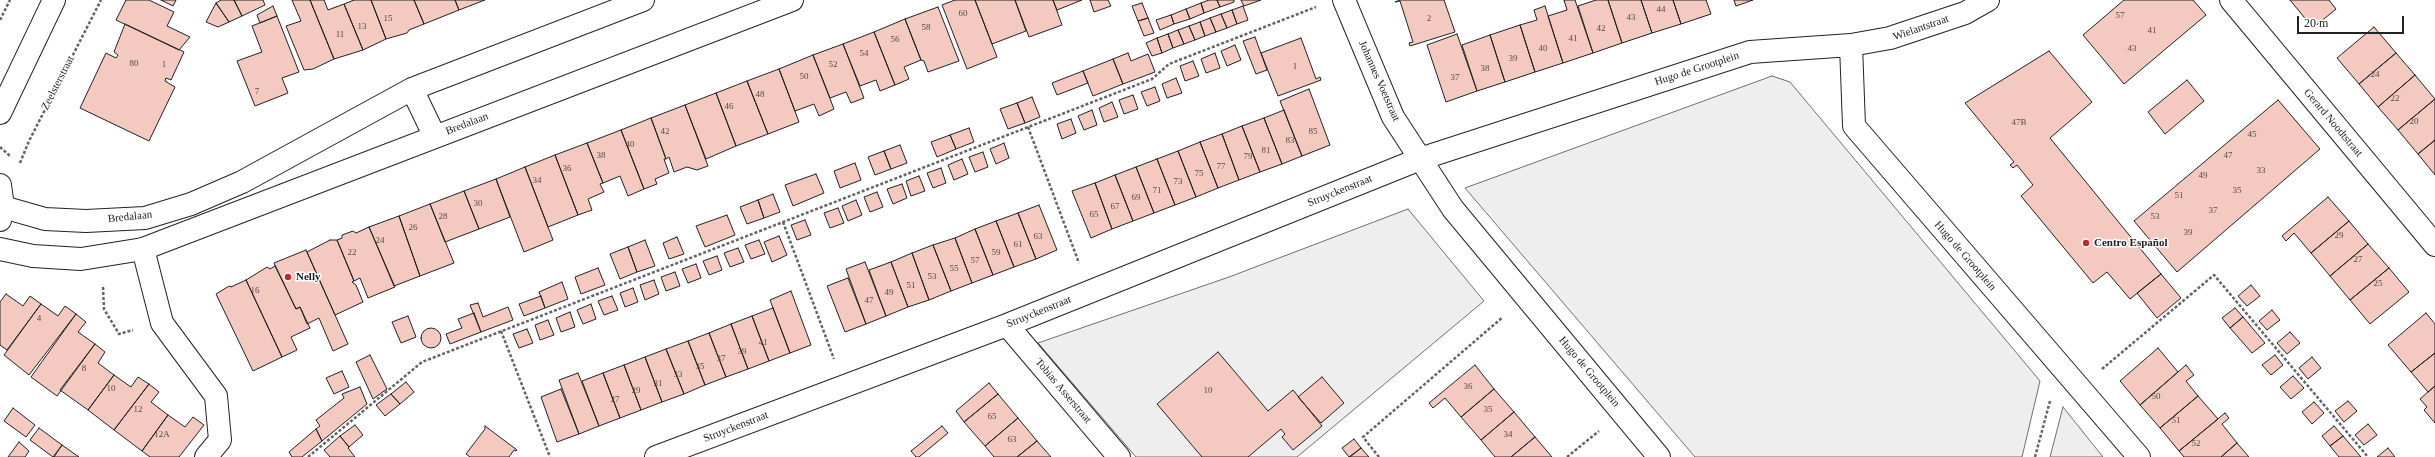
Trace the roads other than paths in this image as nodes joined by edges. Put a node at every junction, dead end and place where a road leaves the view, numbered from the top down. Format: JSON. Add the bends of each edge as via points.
{"nodes":[{"id":1,"x":54,"y":0,"type":"edge"},
{"id":2,"x":643,"y":0,"type":"edge"},
{"id":3,"x":792,"y":0,"type":"edge"},
{"id":4,"x":1344,"y":0,"type":"edge"},
{"id":5,"x":1988,"y":0,"type":"edge"},
{"id":6,"x":2231,"y":0,"type":"edge"},
{"id":7,"x":1851,"y":45,"type":"junction"},
{"id":8,"x":412,"y":89,"type":"junction"},
{"id":9,"x":0,"y":113,"type":"edge"},
{"id":10,"x":435,"y":137,"type":"junction"},
{"id":11,"x":1420,"y":159,"type":"junction"},
{"id":12,"x":0,"y":185,"type":"edge"},
{"id":13,"x":2,"y":214,"type":"edge"},
{"id":14,"x":2435,"y":245,"type":"edge"},
{"id":15,"x":0,"y":249,"type":"edge"},
{"id":16,"x":143,"y":249,"type":"junction"},
{"id":17,"x":1007,"y":325,"type":"junction"},
{"id":18,"x":206,"y":457,"type":"edge"},
{"id":19,"x":656,"y":457,"type":"edge"},
{"id":20,"x":1118,"y":457,"type":"edge"},
{"id":21,"x":1659,"y":457,"type":"edge"},
{"id":22,"x":2139,"y":457,"type":"edge"}],
"edges":[{"from":1,"to":9,"type":"street"},
{"from":2,"to":8,"type":"street","name":"Bredalaan"},
{"from":3,"to":10,"type":"street","name":"Bredalaan"},
{"from":4,"to":11,"type":"street","name":"Johannes Voetstraat","via":[[1393,117]]},
{"from":5,"to":7,"type":"street","name":"Wielantstraat","via":[[1965,13],[1890,38]]},
{"from":6,"to":14,"type":"street","name":"Gerard Noodtstraat"},
{"from":7,"to":11,"type":"street","name":"Hugo de Grootplein","via":[[1750,52]]},
{"from":7,"to":22,"type":"street","name":"Hugo de Grootplein","via":[[1854,126]]},
{"from":8,"to":10,"type":"street"},
{"from":8,"to":13,"type":"street","name":"Bredalaan","via":[[242,182],[191,204],[151,216],[86,221]]},
{"from":10,"to":16,"type":"street","name":"Bredalaan"},
{"from":11,"to":17,"type":"street","name":"Struyckenstraat"},
{"from":11,"to":21,"type":"street","name":"Hugo de Grootplein","via":[[1453,209]]},
{"from":12,"to":13,"type":"street"},
{"from":15,"to":16,"type":"street","name":"Bredalaan","via":[[33,256],[81,259]]},
{"from":16,"to":18,"type":"street","via":[[162,323],[216,396],[220,440]]},
{"from":17,"to":19,"type":"street","name":"Struyckenstraat"},
{"from":17,"to":20,"type":"street","name":"Tobias Asserstraat"}]}
